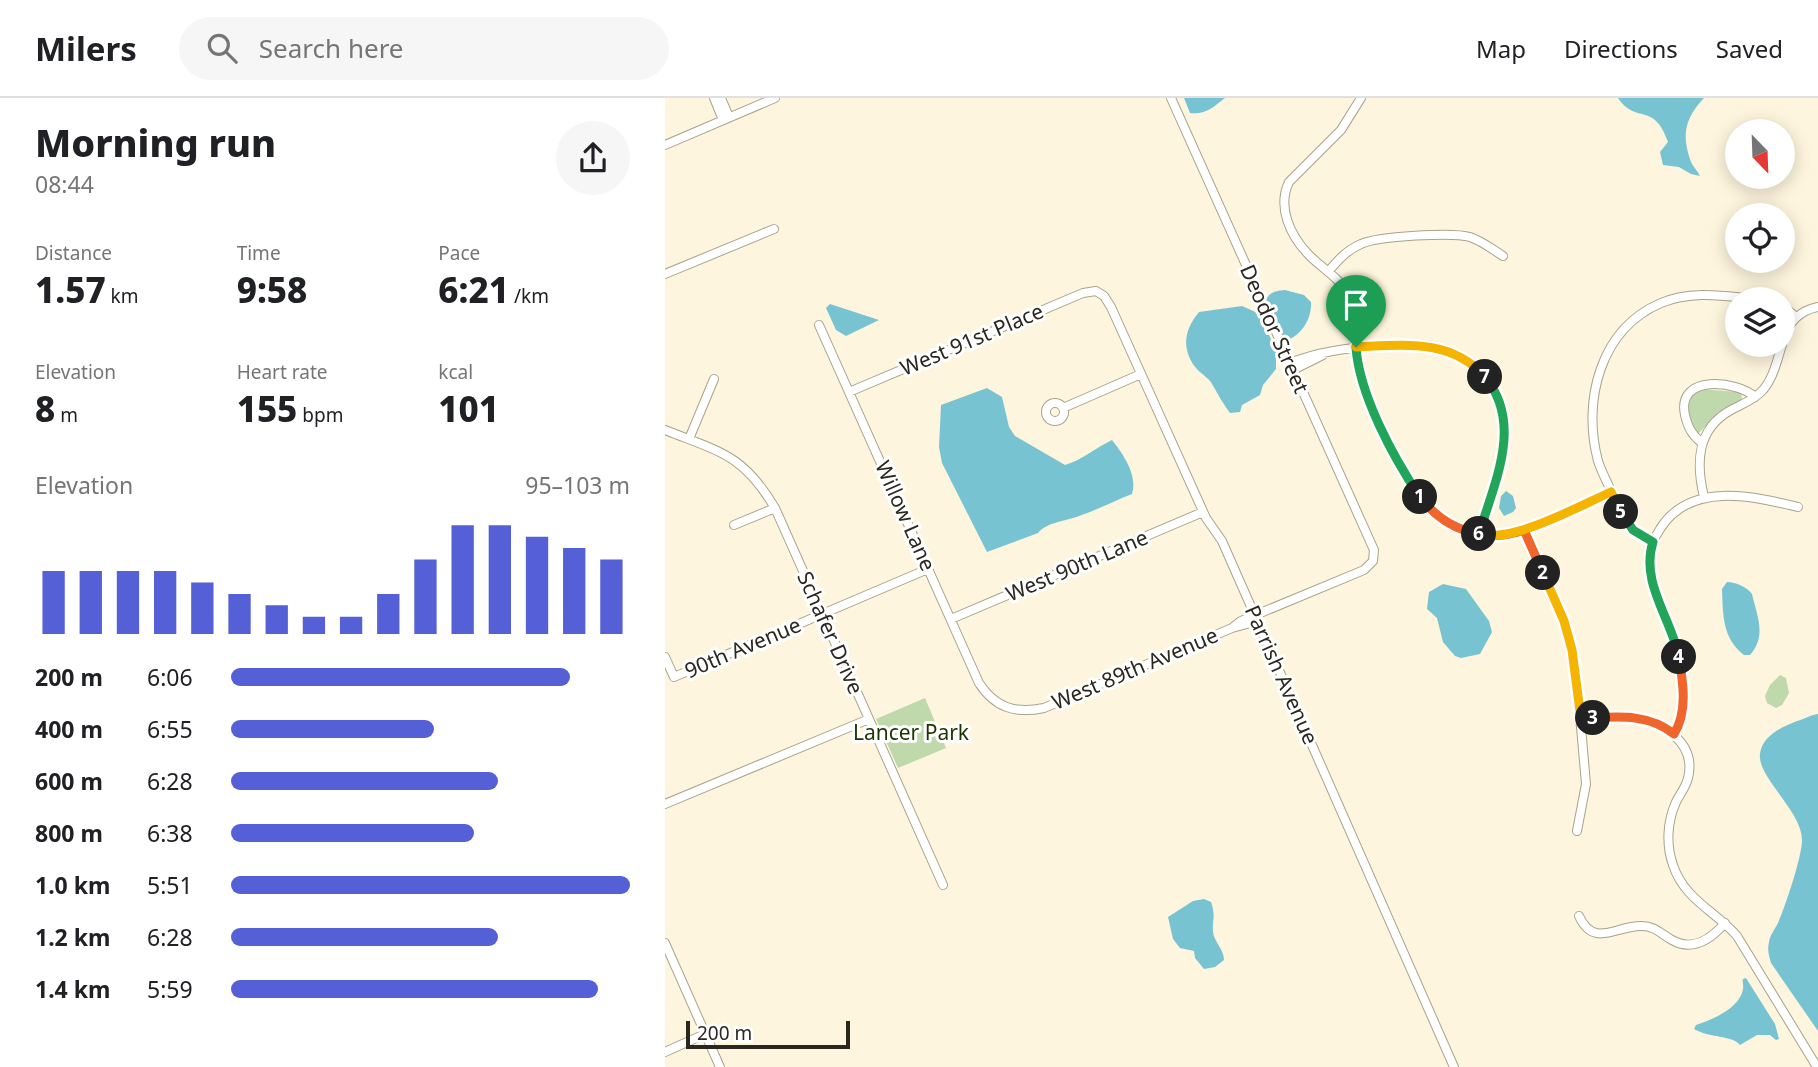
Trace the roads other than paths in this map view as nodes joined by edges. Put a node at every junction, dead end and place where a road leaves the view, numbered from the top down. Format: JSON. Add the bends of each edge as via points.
{"nodes":[{"id":1,"x":714,"y":98,"type":"edge"},
{"id":2,"x":721,"y":98,"type":"edge"},
{"id":3,"x":775,"y":98,"type":"edge"},
{"id":4,"x":1171,"y":98,"type":"edge"},
{"id":5,"x":1361,"y":98,"type":"edge"},
{"id":6,"x":726,"y":119,"type":"junction"},
{"id":7,"x":665,"y":145,"type":"edge"},
{"id":8,"x":773,"y":229,"type":"dead end"},
{"id":9,"x":1503,"y":256,"type":"dead end"},
{"id":10,"x":1328,"y":272,"type":"junction"},
{"id":11,"x":665,"y":274,"type":"edge"},
{"id":12,"x":1096,"y":291,"type":"joint"},
{"id":13,"x":1725,"y":297,"type":"edge"},
{"id":14,"x":1818,"y":307,"type":"edge"},
{"id":15,"x":1796,"y":317,"type":"edge"},
{"id":16,"x":818,"y":325,"type":"dead end"},
{"id":17,"x":1356,"y":347,"type":"junction"},
{"id":18,"x":1778,"y":357,"type":"edge"},
{"id":19,"x":1291,"y":367,"type":"junction"},
{"id":20,"x":1141,"y":374,"type":"junction"},
{"id":21,"x":714,"y":379,"type":"dead end"},
{"id":22,"x":849,"y":393,"type":"junction"},
{"id":23,"x":1755,"y":397,"type":"junction"},
{"id":24,"x":1063,"y":408,"type":"dead end"},
{"id":25,"x":665,"y":430,"type":"edge"},
{"id":26,"x":689,"y":439,"type":"junction"},
{"id":27,"x":1702,"y":443,"type":"junction"},
{"id":28,"x":1611,"y":492,"type":"junction"},
{"id":29,"x":1704,"y":497,"type":"junction"},
{"id":30,"x":1798,"y":507,"type":"dead end"},
{"id":31,"x":775,"y":508,"type":"junction"},
{"id":32,"x":1203,"y":512,"type":"junction"},
{"id":33,"x":734,"y":525,"type":"dead end"},
{"id":34,"x":1524,"y":530,"type":"junction"},
{"id":35,"x":1479,"y":534,"type":"junction"},
{"id":36,"x":1653,"y":542,"type":"junction"},
{"id":37,"x":1373,"y":561,"type":"joint"},
{"id":38,"x":928,"y":569,"type":"junction"},
{"id":39,"x":823,"y":614,"type":"junction"},
{"id":40,"x":1256,"y":618,"type":"junction"},
{"id":41,"x":951,"y":619,"type":"junction"},
{"id":42,"x":665,"y":657,"type":"edge"},
{"id":43,"x":997,"y":703,"type":"joint"},
{"id":44,"x":869,"y":719,"type":"junction"},
{"id":45,"x":1581,"y":719,"type":"junction"},
{"id":46,"x":1674,"y":734,"type":"junction"},
{"id":47,"x":665,"y":804,"type":"edge"},
{"id":48,"x":1577,"y":831,"type":"dead end"},
{"id":49,"x":943,"y":885,"type":"dead end"},
{"id":50,"x":1579,"y":916,"type":"dead end"},
{"id":51,"x":1725,"y":923,"type":"junction"},
{"id":52,"x":665,"y":943,"type":"edge"},
{"id":53,"x":705,"y":1034,"type":"junction"},
{"id":54,"x":665,"y":1052,"type":"edge"},
{"id":55,"x":720,"y":1067,"type":"edge"},
{"id":56,"x":1454,"y":1067,"type":"edge"},
{"id":57,"x":1817,"y":1067,"type":"edge"}],
"edges":[{"from":1,"to":6,"type":"street"},
{"from":2,"to":6,"type":"street"},
{"from":3,"to":6,"type":"street"},
{"from":4,"to":19,"type":"street","name":"Deodor Street"},
{"from":5,"to":10,"type":"street","via":[[1341,130],[1284,192],[1284,211],[1299,242]]},
{"from":6,"to":7,"type":"street"},
{"from":8,"to":11,"type":"street"},
{"from":9,"to":10,"type":"street","via":[[1487,244],[1455,234],[1381,239],[1353,248]]},
{"from":10,"to":17,"type":"street","via":[[1351,300]]},
{"from":12,"to":20,"type":"street","name":"Parrish Avenue","via":[[1111,307]]},
{"from":12,"to":22,"type":"street","name":"West 91st Place"},
{"from":13,"to":28,"type":"street","via":[[1670,300],[1641,315],[1616,339],[1602,362],[1593,396],[1597,456]]},
{"from":14,"to":15,"type":"street"},
{"from":16,"to":22,"type":"street","name":"Willow Lane"},
{"from":17,"to":19,"type":"street"},
{"from":17,"to":35,"type":"street","via":[[1362,384],[1415,490],[1443,520]]},
{"from":17,"to":35,"type":"street","via":[[1440,348],[1466,360],[1490,384],[1503,414],[1505,442]]},
{"from":18,"to":23,"type":"street","via":[[1771,377]]},
{"from":19,"to":37,"type":"street","name":"Deodor Street","via":[[1371,540]]},
{"from":20,"to":24,"type":"street"},
{"from":20,"to":32,"type":"street","name":"Parrish Avenue"},
{"from":21,"to":26,"type":"street"},
{"from":22,"to":38,"type":"street","name":"Willow Lane"},
{"from":23,"to":27,"type":"street","via":[[1719,418]]},
{"from":23,"to":27,"type":"street","via":[[1736,388],[1705,385],[1692,389],[1684,412],[1689,430]]},
{"from":25,"to":26,"type":"street","name":"Schafer Drive"},
{"from":26,"to":31,"type":"street","name":"Schafer Drive","via":[[744,466]]},
{"from":27,"to":29,"type":"street","via":[[1698,464]]},
{"from":28,"to":34,"type":"street"},
{"from":28,"to":36,"type":"street","via":[[1630,526]]},
{"from":29,"to":30,"type":"street","via":[[1740,497]]},
{"from":29,"to":36,"type":"street","via":[[1675,510]]},
{"from":31,"to":33,"type":"street"},
{"from":31,"to":39,"type":"street","name":"Schafer Drive"},
{"from":32,"to":40,"type":"street","name":"Parrish Avenue","via":[[1222,541]]},
{"from":32,"to":41,"type":"street","name":"West 90th Lane"},
{"from":34,"to":35,"type":"street"},
{"from":34,"to":45,"type":"street","via":[[1568,633]]},
{"from":36,"to":46,"type":"street","via":[[1650,576],[1673,634],[1681,671],[1683,715]]},
{"from":37,"to":40,"type":"street","name":"West 89th Avenue","via":[[1363,570]]},
{"from":38,"to":39,"type":"street","name":"90th Avenue"},
{"from":38,"to":41,"type":"street","name":"Willow Lane"},
{"from":39,"to":42,"type":"street","name":"90th Avenue","via":[[674,677]]},
{"from":39,"to":44,"type":"street","name":"Schafer Drive"},
{"from":40,"to":43,"type":"street","name":"West 89th Avenue","via":[[1044,708],[1028,712]]},
{"from":40,"to":56,"type":"street","name":"Parrish Avenue"},
{"from":41,"to":43,"type":"street","name":"Willow Lane","via":[[979,683]]},
{"from":44,"to":47,"type":"street"},
{"from":44,"to":49,"type":"street","name":"Schafer Drive"},
{"from":45,"to":46,"type":"street","via":[[1640,718]]},
{"from":45,"to":48,"type":"street","via":[[1585,790]]},
{"from":46,"to":51,"type":"street","via":[[1685,747],[1689,770],[1669,824],[1670,857],[1688,893]]},
{"from":50,"to":51,"type":"street","via":[[1592,932],[1645,926],[1686,944],[1708,940]]},
{"from":51,"to":57,"type":"street"},
{"from":52,"to":53,"type":"street"},
{"from":53,"to":54,"type":"street"},
{"from":53,"to":55,"type":"street"}]}
